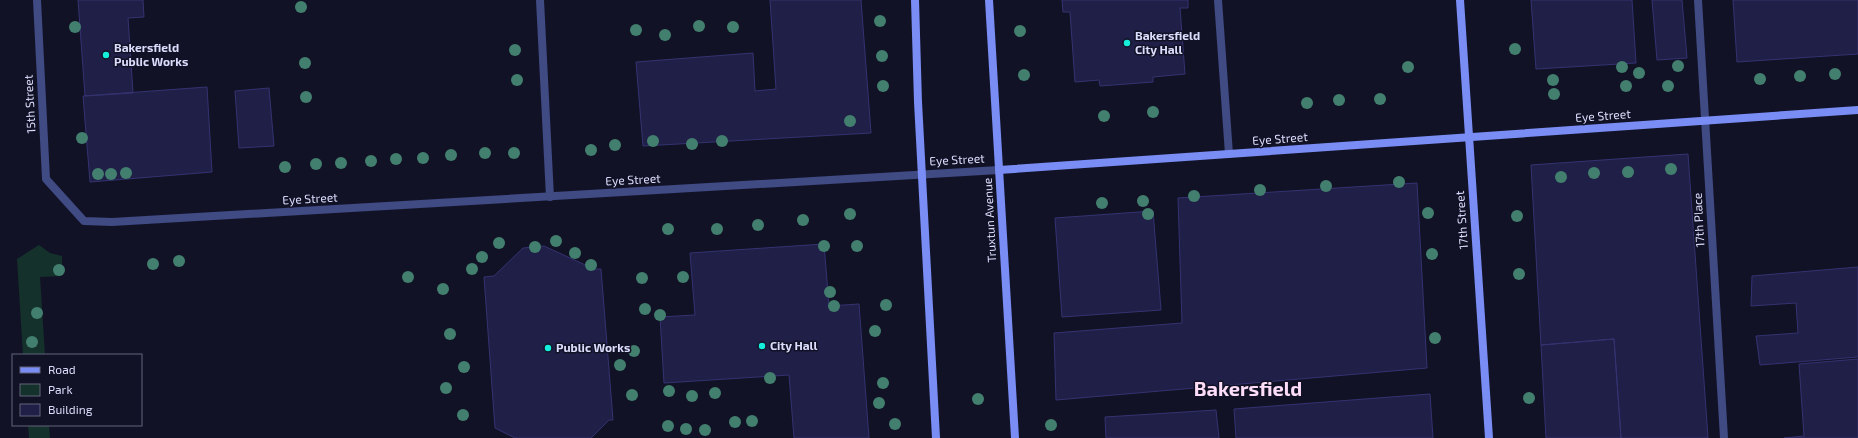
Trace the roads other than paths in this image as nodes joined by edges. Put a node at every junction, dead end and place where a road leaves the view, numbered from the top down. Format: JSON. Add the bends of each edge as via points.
{"nodes":[{"id":1,"x":37,"y":0,"type":"edge"},
{"id":2,"x":540,"y":0,"type":"edge"},
{"id":3,"x":915,"y":0,"type":"edge"},
{"id":4,"x":990,"y":0,"type":"edge"},
{"id":5,"x":1218,"y":0,"type":"edge"},
{"id":6,"x":1460,"y":0,"type":"edge"},
{"id":7,"x":1698,"y":0,"type":"edge"},
{"id":8,"x":1858,"y":110,"type":"edge"},
{"id":9,"x":1705,"y":121,"type":"junction"},
{"id":10,"x":1469,"y":138,"type":"junction"},
{"id":11,"x":1229,"y":154,"type":"junction"},
{"id":12,"x":999,"y":170,"type":"junction"},
{"id":13,"x":923,"y":174,"type":"junction"},
{"id":14,"x":550,"y":197,"type":"junction"},
{"id":15,"x":65,"y":201,"type":"joint"},
{"id":16,"x":936,"y":438,"type":"edge"},
{"id":17,"x":1015,"y":438,"type":"edge"},
{"id":18,"x":1489,"y":438,"type":"edge"},
{"id":19,"x":1724,"y":438,"type":"edge"}],
"edges":[{"from":1,"to":15,"type":"street","name":"15th Street","via":[[46,179]]},
{"from":2,"to":14,"type":"street"},
{"from":3,"to":13,"type":"street"},
{"from":4,"to":12,"type":"street","name":"Truxtun Avenue"},
{"from":5,"to":11,"type":"street"},
{"from":6,"to":10,"type":"street","name":"17th Street"},
{"from":7,"to":9,"type":"street","name":"17th Place"},
{"from":8,"to":9,"type":"street","name":"Eye Street"},
{"from":9,"to":10,"type":"street","name":"Eye Street"},
{"from":9,"to":19,"type":"street","name":"17th Place"},
{"from":10,"to":11,"type":"street","name":"Eye Street"},
{"from":10,"to":18,"type":"street","name":"17th Street"},
{"from":11,"to":12,"type":"street","name":"Eye Street"},
{"from":12,"to":13,"type":"street","name":"Eye Street"},
{"from":12,"to":17,"type":"street","name":"Truxtun Avenue"},
{"from":13,"to":14,"type":"street","name":"Eye Street"},
{"from":13,"to":16,"type":"street"},
{"from":14,"to":15,"type":"street","name":"Eye Street","via":[[112,222],[84,221]]}]}
